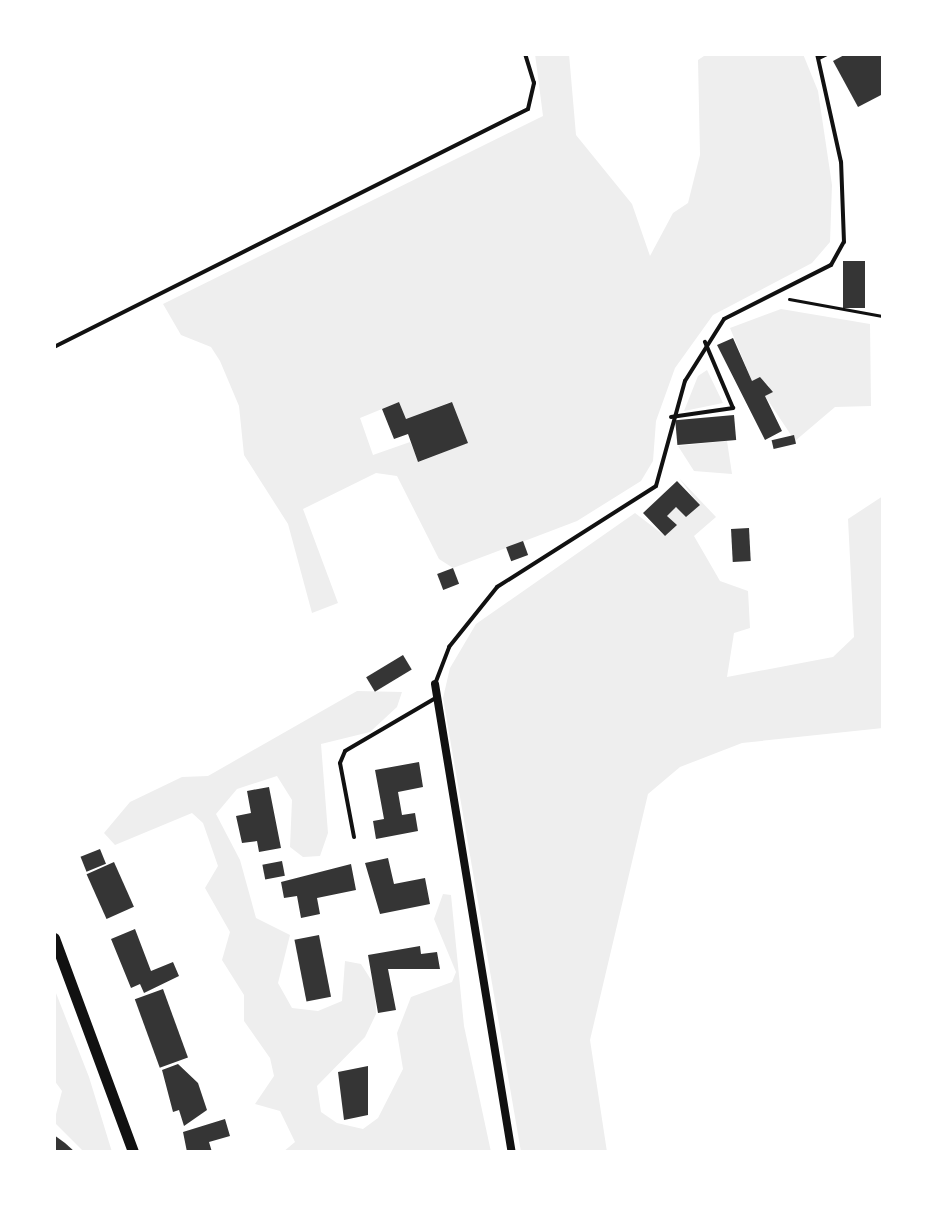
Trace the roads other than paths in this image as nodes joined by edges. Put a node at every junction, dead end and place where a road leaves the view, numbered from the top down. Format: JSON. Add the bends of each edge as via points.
{"nodes":[{"id":1,"x":525,"y":54,"type":"edge"},
{"id":2,"x":827,"y":54,"type":"edge"},
{"id":3,"x":818,"y":56,"type":"edge"},
{"id":4,"x":705,"y":342,"type":"junction"},
{"id":5,"x":54,"y":347,"type":"edge"},
{"id":6,"x":671,"y":417,"type":"junction"},
{"id":7,"x":435,"y":684,"type":"joint"},
{"id":8,"x":434,"y":699,"type":"junction"},
{"id":9,"x":354,"y":837,"type":"dead end"},
{"id":10,"x":54,"y":938,"type":"edge"},
{"id":11,"x":133,"y":1152,"type":"edge"},
{"id":12,"x":512,"y":1152,"type":"edge"}],
"edges":[{"from":1,"to":5,"type":"lane","via":[[534,83],[528,109]]},
{"from":2,"to":3,"type":"lane"},
{"from":3,"to":4,"type":"lane","via":[[839,148],[844,242],[831,265],[777,297],[724,319]]},
{"from":4,"to":6,"type":"lane"},
{"from":4,"to":6,"type":"lane","via":[[733,408]]},
{"from":6,"to":7,"type":"lane","via":[[656,486],[497,587],[449,647]]},
{"from":7,"to":8,"type":"street"},
{"from":8,"to":9,"type":"lane","via":[[345,751],[340,763]]},
{"from":8,"to":12,"type":"street"},
{"from":10,"to":11,"type":"main road"}]}
